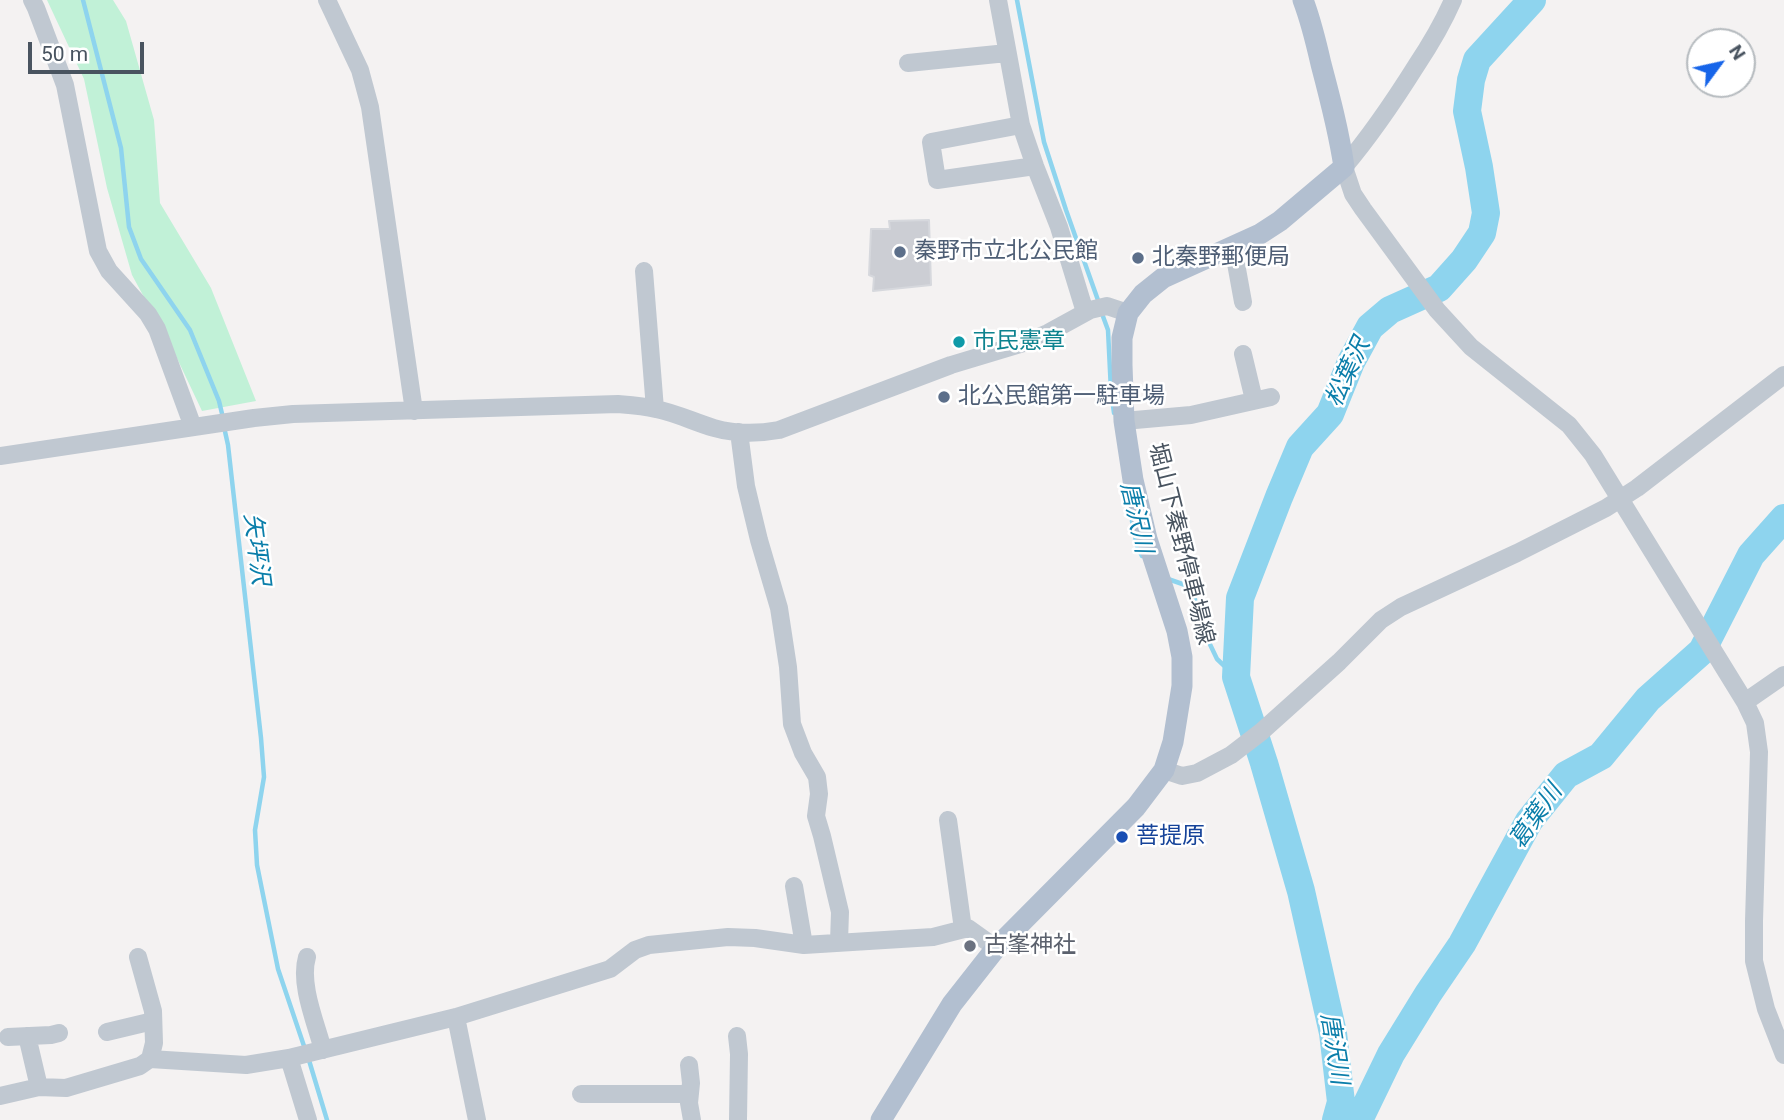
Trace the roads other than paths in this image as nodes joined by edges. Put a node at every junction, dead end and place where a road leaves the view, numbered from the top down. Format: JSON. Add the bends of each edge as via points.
{"nodes":[{"id":1,"x":32,"y":0,"type":"edge"},
{"id":2,"x":327,"y":0,"type":"edge"},
{"id":3,"x":998,"y":0,"type":"edge"},
{"id":4,"x":1303,"y":0,"type":"edge"},
{"id":5,"x":1453,"y":0,"type":"edge"},
{"id":6,"x":1007,"y":53,"type":"junction"},
{"id":7,"x":908,"y":63,"type":"dead end"},
{"id":8,"x":1021,"y":125,"type":"junction"},
{"id":9,"x":1035,"y":166,"type":"junction"},
{"id":10,"x":1344,"y":167,"type":"junction"},
{"id":11,"x":1233,"y":247,"type":"junction"},
{"id":12,"x":645,"y":271,"type":"dead end"},
{"id":13,"x":1243,"y":302,"type":"dead end"},
{"id":14,"x":1094,"y":309,"type":"junction"},
{"id":15,"x":1128,"y":313,"type":"junction"},
{"id":16,"x":1243,"y":354,"type":"dead end"},
{"id":17,"x":1784,"y":375,"type":"edge"},
{"id":18,"x":655,"y":409,"type":"junction"},
{"id":19,"x":414,"y":411,"type":"junction"},
{"id":20,"x":1124,"y":421,"type":"junction"},
{"id":21,"x":193,"y":427,"type":"junction"},
{"id":22,"x":739,"y":432,"type":"junction"},
{"id":23,"x":0,"y":456,"type":"edge"},
{"id":24,"x":1620,"y":498,"type":"junction"},
{"id":25,"x":1784,"y":676,"type":"edge"},
{"id":26,"x":1745,"y":702,"type":"junction"},
{"id":27,"x":1164,"y":770,"type":"junction"},
{"id":28,"x":948,"y":820,"type":"dead end"},
{"id":29,"x":794,"y":887,"type":"dead end"},
{"id":30,"x":963,"y":929,"type":"junction"},
{"id":31,"x":839,"y":942,"type":"junction"},
{"id":32,"x":804,"y":945,"type":"junction"},
{"id":33,"x":996,"y":948,"type":"junction"},
{"id":34,"x":138,"y":957,"type":"dead end"},
{"id":35,"x":307,"y":957,"type":"dead end"},
{"id":36,"x":456,"y":1017,"type":"junction"},
{"id":37,"x":153,"y":1021,"type":"junction"},
{"id":38,"x":107,"y":1032,"type":"dead end"},
{"id":39,"x":59,"y":1033,"type":"dead end"},
{"id":40,"x":27,"y":1036,"type":"junction"},
{"id":41,"x":737,"y":1036,"type":"dead end"},
{"id":42,"x":8,"y":1037,"type":"dead end"},
{"id":43,"x":320,"y":1051,"type":"junction"},
{"id":44,"x":1784,"y":1055,"type":"edge"},
{"id":45,"x":289,"y":1058,"type":"junction"},
{"id":46,"x":150,"y":1059,"type":"junction"},
{"id":47,"x":689,"y":1065,"type":"dead end"},
{"id":48,"x":39,"y":1087,"type":"junction"},
{"id":49,"x":581,"y":1094,"type":"dead end"},
{"id":50,"x":690,"y":1094,"type":"junction"},
{"id":51,"x":0,"y":1096,"type":"edge"},
{"id":52,"x":308,"y":1120,"type":"edge"},
{"id":53,"x":477,"y":1120,"type":"edge"},
{"id":54,"x":692,"y":1120,"type":"edge"},
{"id":55,"x":738,"y":1120,"type":"edge"},
{"id":56,"x":881,"y":1120,"type":"edge"}],
"edges":[{"from":1,"to":21,"type":"street","via":[[65,85],[98,251],[157,329]]},
{"from":2,"to":19,"type":"street","via":[[360,70],[370,107]]},
{"from":3,"to":6,"type":"street"},
{"from":4,"to":10,"type":"main road"},
{"from":5,"to":10,"type":"street","via":[[1401,90]]},
{"from":6,"to":7,"type":"street"},
{"from":6,"to":8,"type":"street"},
{"from":8,"to":9,"type":"street"},
{"from":8,"to":9,"type":"street","via":[[931,142],[937,180]]},
{"from":9,"to":14,"type":"street"},
{"from":10,"to":11,"type":"main road","via":[[1280,220]]},
{"from":10,"to":24,"type":"street","via":[[1358,202],[1431,303],[1471,347],[1569,425]]},
{"from":11,"to":13,"type":"street"},
{"from":11,"to":15,"type":"main road","via":[[1163,278]]},
{"from":12,"to":18,"type":"street"},
{"from":14,"to":15,"type":"street"},
{"from":14,"to":22,"type":"street","via":[[1024,343],[951,365],[779,430]]},
{"from":15,"to":20,"type":"main road","name":"堀山下秦野停車場線","via":[[1122,338]]},
{"from":16,"to":20,"type":"street","via":[[1263,398],[1191,415]]},
{"from":17,"to":24,"type":"street"},
{"from":18,"to":19,"type":"street","via":[[618,404]]},
{"from":18,"to":22,"type":"street"},
{"from":19,"to":21,"type":"street","via":[[293,414]]},
{"from":20,"to":27,"type":"main road","name":"堀山下秦野停車場線","via":[[1147,539],[1182,657],[1173,743]]},
{"from":21,"to":23,"type":"street"},
{"from":22,"to":31,"type":"street","via":[[746,486],[779,608],[792,724],[817,777],[816,816],[840,912]]},
{"from":24,"to":26,"type":"street"},
{"from":24,"to":27,"type":"street","via":[[1381,620],[1231,755],[1197,773],[1182,776]]},
{"from":25,"to":26,"type":"street"},
{"from":26,"to":44,"type":"street","via":[[1755,723],[1759,752],[1754,961]]},
{"from":27,"to":33,"type":"main road","name":"堀山下秦野停車場線","via":[[1136,807]]},
{"from":28,"to":30,"type":"street"},
{"from":29,"to":32,"type":"street"},
{"from":30,"to":31,"type":"street","via":[[933,937]]},
{"from":30,"to":33,"type":"street"},
{"from":31,"to":32,"type":"street"},
{"from":32,"to":36,"type":"street","via":[[728,937],[649,945],[610,969]]},
{"from":33,"to":56,"type":"main road","name":"堀山下秦野停車場線","via":[[952,1004]]},
{"from":34,"to":37,"type":"street"},
{"from":35,"to":43,"type":"street","via":[[305,983]]},
{"from":36,"to":43,"type":"street"},
{"from":36,"to":53,"type":"street"},
{"from":37,"to":38,"type":"street"},
{"from":37,"to":46,"type":"street","via":[[155,1043]]},
{"from":39,"to":40,"type":"street"},
{"from":40,"to":42,"type":"street"},
{"from":40,"to":48,"type":"street"},
{"from":41,"to":55,"type":"street"},
{"from":43,"to":45,"type":"street"},
{"from":45,"to":46,"type":"street","via":[[246,1065]]},
{"from":45,"to":52,"type":"street"},
{"from":46,"to":48,"type":"street","via":[[66,1088]]},
{"from":47,"to":50,"type":"street"},
{"from":48,"to":51,"type":"street"},
{"from":49,"to":50,"type":"street"},
{"from":50,"to":54,"type":"street"}]}
